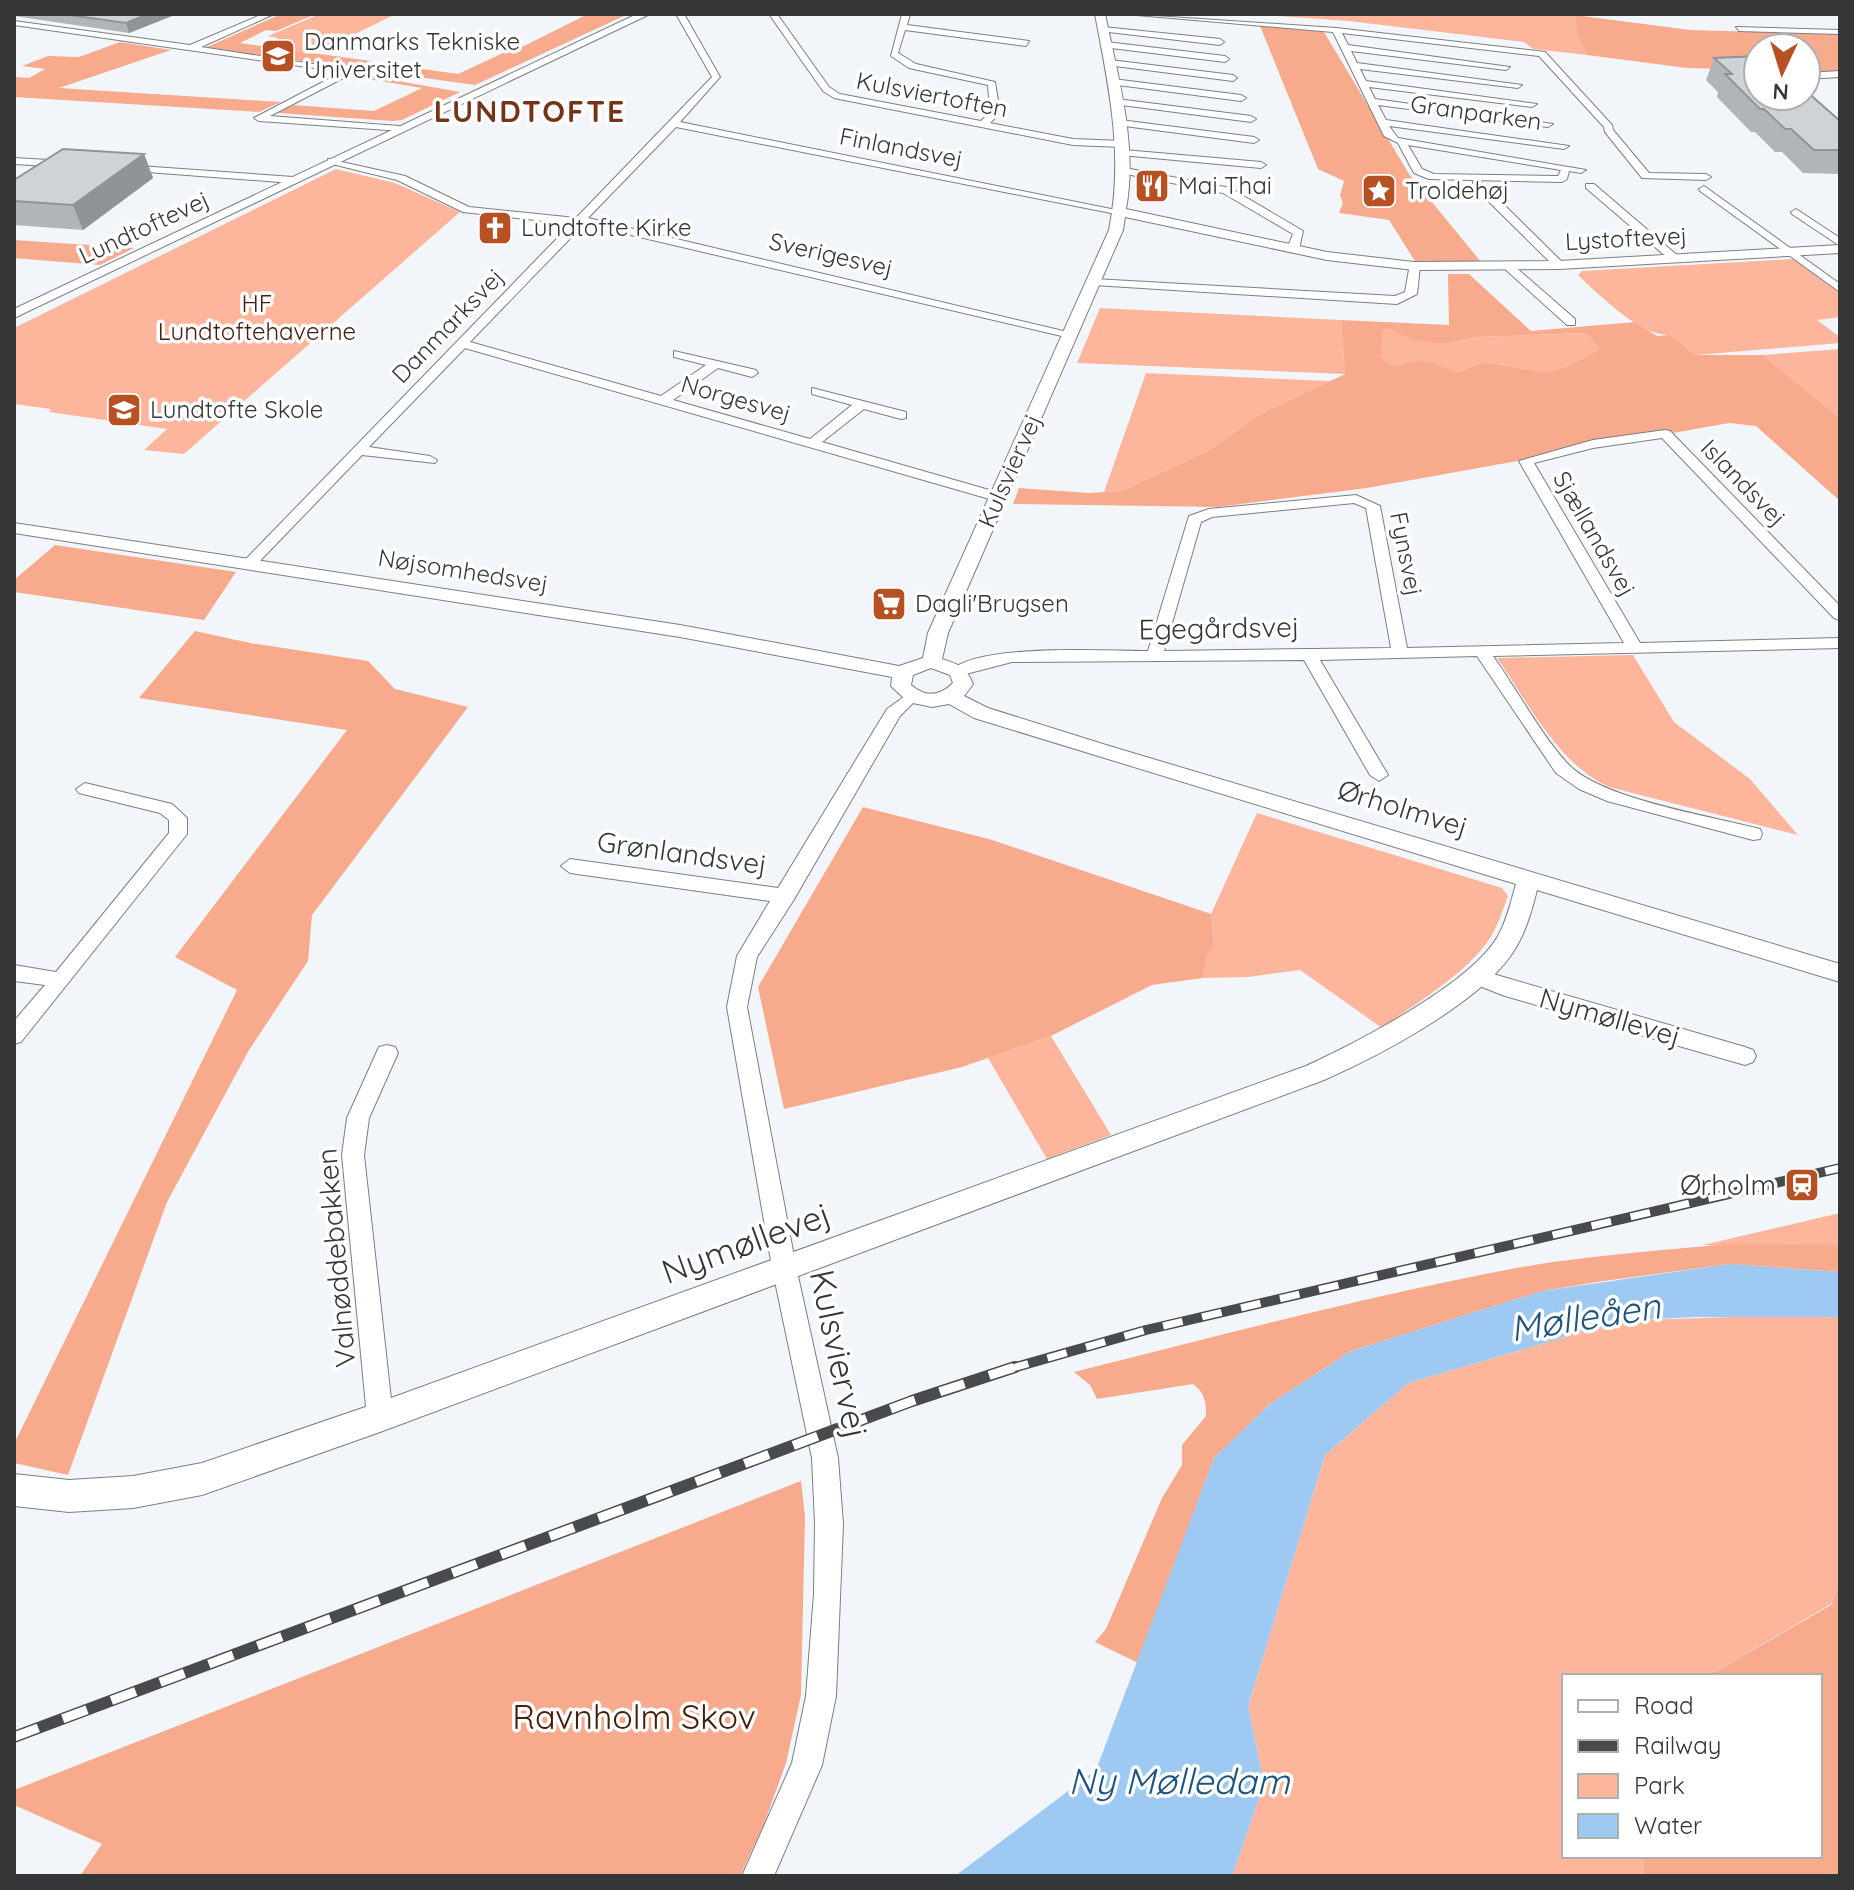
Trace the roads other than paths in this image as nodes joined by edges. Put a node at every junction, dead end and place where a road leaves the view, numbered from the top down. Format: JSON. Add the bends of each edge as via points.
{"nodes":[{"id":1,"x":270,"y":14,"type":"edge"},
{"id":2,"x":645,"y":14,"type":"edge"},
{"id":3,"x":680,"y":14,"type":"edge"},
{"id":4,"x":773,"y":14,"type":"edge"},
{"id":5,"x":906,"y":14,"type":"edge"},
{"id":6,"x":1100,"y":14,"type":"edge"},
{"id":7,"x":1129,"y":14,"type":"edge"},
{"id":8,"x":14,"y":23,"type":"edge"},
{"id":9,"x":903,"y":27,"type":"junction"},
{"id":10,"x":1103,"y":29,"type":"junction"},
{"id":11,"x":1739,"y":29,"type":"dead end"},
{"id":12,"x":1336,"y":30,"type":"junction"},
{"id":13,"x":1840,"y":32,"type":"edge"},
{"id":14,"x":1220,"y":42,"type":"dead end"},
{"id":15,"x":1026,"y":43,"type":"dead end"},
{"id":16,"x":1106,"y":45,"type":"junction"},
{"id":17,"x":1342,"y":47,"type":"junction"},
{"id":18,"x":190,"y":48,"type":"junction"},
{"id":19,"x":1225,"y":59,"type":"dead end"},
{"id":20,"x":1110,"y":63,"type":"junction"},
{"id":21,"x":1352,"y":65,"type":"junction"},
{"id":22,"x":1506,"y":67,"type":"dead end"},
{"id":23,"x":1233,"y":78,"type":"dead end"},
{"id":24,"x":1113,"y":82,"type":"junction"},
{"id":25,"x":1361,"y":83,"type":"junction"},
{"id":26,"x":1518,"y":85,"type":"dead end"},
{"id":27,"x":1241,"y":98,"type":"dead end"},
{"id":28,"x":1371,"y":101,"type":"junction"},
{"id":29,"x":1117,"y":102,"type":"junction"},
{"id":30,"x":1532,"y":104,"type":"dead end"},
{"id":31,"x":1251,"y":119,"type":"dead end"},
{"id":32,"x":1382,"y":122,"type":"junction"},
{"id":33,"x":1120,"y":123,"type":"junction"},
{"id":34,"x":674,"y":124,"type":"junction"},
{"id":35,"x":1548,"y":124,"type":"dead end"},
{"id":36,"x":981,"y":126,"type":"junction"},
{"id":37,"x":399,"y":129,"type":"junction"},
{"id":38,"x":1254,"y":140,"type":"dead end"},
{"id":39,"x":1403,"y":144,"type":"junction"},
{"id":40,"x":1564,"y":146,"type":"dead end"},
{"id":41,"x":1124,"y":148,"type":"junction"},
{"id":42,"x":14,"y":161,"type":"edge"},
{"id":43,"x":332,"y":161,"type":"junction"},
{"id":44,"x":1261,"y":165,"type":"dead end"},
{"id":45,"x":84,"y":166,"type":"edge"},
{"id":46,"x":112,"y":167,"type":"edge"},
{"id":47,"x":1567,"y":168,"type":"junction"},
{"id":48,"x":1581,"y":170,"type":"dead end"},
{"id":49,"x":1125,"y":171,"type":"junction"},
{"id":50,"x":1706,"y":177,"type":"dead end"},
{"id":51,"x":293,"y":180,"type":"junction"},
{"id":52,"x":1477,"y":184,"type":"dead end"},
{"id":53,"x":1590,"y":186,"type":"dead end"},
{"id":54,"x":1704,"y":189,"type":"dead end"},
{"id":55,"x":1121,"y":212,"type":"junction"},
{"id":56,"x":1796,"y":212,"type":"dead end"},
{"id":57,"x":581,"y":221,"type":"junction"},
{"id":58,"x":1840,"y":246,"type":"edge"},
{"id":59,"x":1293,"y":249,"type":"junction"},
{"id":60,"x":1789,"y":252,"type":"junction"},
{"id":61,"x":1674,"y":258,"type":"junction"},
{"id":62,"x":1559,"y":265,"type":"junction"},
{"id":63,"x":1414,"y":266,"type":"junction"},
{"id":64,"x":1509,"y":267,"type":"junction"},
{"id":65,"x":1094,"y":282,"type":"junction"},
{"id":66,"x":1840,"y":289,"type":"edge"},
{"id":67,"x":14,"y":314,"type":"edge"},
{"id":68,"x":1571,"y":322,"type":"dead end"},
{"id":69,"x":1070,"y":334,"type":"junction"},
{"id":70,"x":462,"y":343,"type":"junction"},
{"id":71,"x":678,"y":354,"type":"dead end"},
{"id":72,"x":715,"y":364,"type":"junction"},
{"id":73,"x":752,"y":373,"type":"dead end"},
{"id":74,"x":817,"y":391,"type":"dead end"},
{"id":75,"x":663,"y":401,"type":"junction"},
{"id":76,"x":862,"y":404,"type":"junction"},
{"id":77,"x":901,"y":415,"type":"dead end"},
{"id":78,"x":812,"y":444,"type":"junction"},
{"id":79,"x":1593,"y":444,"type":"joint"},
{"id":80,"x":359,"y":450,"type":"junction"},
{"id":81,"x":430,"y":460,"type":"dead end"},
{"id":82,"x":998,"y":497,"type":"junction"},
{"id":83,"x":14,"y":528,"type":"edge"},
{"id":84,"x":251,"y":562,"type":"junction"},
{"id":85,"x":1840,"y":615,"type":"edge"},
{"id":86,"x":1840,"y":643,"type":"edge"},
{"id":87,"x":1635,"y":648,"type":"junction"},
{"id":88,"x":1482,"y":651,"type":"junction"},
{"id":89,"x":1400,"y":652,"type":"junction"},
{"id":90,"x":1309,"y":655,"type":"junction"},
{"id":91,"x":1154,"y":657,"type":"junction"},
{"id":92,"x":932,"y":662,"type":"junction"},
{"id":93,"x":958,"y":671,"type":"junction"},
{"id":94,"x":903,"y":673,"type":"junction"},
{"id":95,"x":912,"y":696,"type":"junction"},
{"id":96,"x":951,"y":697,"type":"junction"},
{"id":97,"x":1379,"y":775,"type":"dead end"},
{"id":98,"x":85,"y":789,"type":"dead end"},
{"id":99,"x":1753,"y":834,"type":"dead end"},
{"id":100,"x":570,"y":866,"type":"dead end"},
{"id":101,"x":1529,"y":878,"type":"junction"},
{"id":102,"x":786,"y":896,"type":"junction"},
{"id":103,"x":14,"y":973,"type":"edge"},
{"id":104,"x":1840,"y":973,"type":"edge"},
{"id":105,"x":1476,"y":977,"type":"junction"},
{"id":106,"x":61,"y":980,"type":"junction"},
{"id":107,"x":14,"y":1036,"type":"edge"},
{"id":108,"x":387,"y":1053,"type":"dead end"},
{"id":109,"x":1745,"y":1056,"type":"dead end"},
{"id":110,"x":784,"y":1267,"type":"junction"},
{"id":111,"x":380,"y":1417,"type":"junction"},
{"id":112,"x":14,"y":1490,"type":"edge"},
{"id":113,"x":758,"y":1876,"type":"edge"}],
"edges":[{"from":1,"to":18,"type":"street"},
{"from":2,"to":37,"type":"street","name":"Lundtoftevej"},
{"from":3,"to":34,"type":"street","name":"Danmarksvej","via":[[716,77]]},
{"from":4,"to":36,"type":"street","name":"Kulsviertoften","via":[[826,89],[837,96]]},
{"from":5,"to":9,"type":"street"},
{"from":6,"to":10,"type":"street","name":"Kulsviervej"},
{"from":7,"to":12,"type":"street"},
{"from":8,"to":18,"type":"street"},
{"from":9,"to":15,"type":"street"},
{"from":9,"to":36,"type":"street","via":[[897,59],[992,84],[995,113]]},
{"from":10,"to":14,"type":"street"},
{"from":10,"to":16,"type":"street","name":"Kulsviervej"},
{"from":11,"to":13,"type":"street"},
{"from":12,"to":17,"type":"street","name":"Granparken"},
{"from":12,"to":50,"type":"street","via":[[1542,54],[1646,176]]},
{"from":16,"to":19,"type":"street"},
{"from":16,"to":20,"type":"street","name":"Kulsviervej"},
{"from":17,"to":21,"type":"street","name":"Granparken"},
{"from":17,"to":22,"type":"street","name":"Granparken"},
{"from":18,"to":37,"type":"street","name":"Lundtoftevej","via":[[356,72],[259,118]]},
{"from":20,"to":23,"type":"street"},
{"from":20,"to":24,"type":"street","name":"Kulsviervej"},
{"from":21,"to":25,"type":"street","name":"Granparken"},
{"from":21,"to":26,"type":"street","name":"Granparken"},
{"from":24,"to":27,"type":"street"},
{"from":24,"to":29,"type":"street","name":"Kulsviervej"},
{"from":25,"to":28,"type":"street","name":"Granparken"},
{"from":25,"to":30,"type":"street","name":"Granparken"},
{"from":28,"to":32,"type":"street","name":"Granparken"},
{"from":28,"to":35,"type":"street","name":"Granparken"},
{"from":29,"to":31,"type":"street"},
{"from":29,"to":33,"type":"street","name":"Kulsviervej"},
{"from":32,"to":39,"type":"street","name":"Granparken","via":[[1389,136]]},
{"from":32,"to":40,"type":"street","name":"Granparken"},
{"from":33,"to":38,"type":"street"},
{"from":33,"to":41,"type":"street","name":"Kulsviervej"},
{"from":34,"to":55,"type":"street","name":"Finlandsvej"},
{"from":34,"to":57,"type":"street","name":"Danmarksvej"},
{"from":36,"to":41,"type":"street","name":"Kulsviertoften"},
{"from":37,"to":43,"type":"street","name":"Lundtoftevej"},
{"from":39,"to":47,"type":"street","name":"Granparken"},
{"from":39,"to":47,"type":"street","name":"Granparken","via":[[1418,171],[1433,177],[1562,179]]},
{"from":41,"to":44,"type":"street","name":"Kulsviertoften"},
{"from":41,"to":49,"type":"street","name":"Kulsviervej"},
{"from":42,"to":45,"type":"street"},
{"from":43,"to":51,"type":"street","name":"Lundtoftevej"},
{"from":43,"to":57,"type":"street","name":"Sverigesvej","via":[[401,178],[467,210]]},
{"from":46,"to":51,"type":"street","name":"Lundtoftevej"},
{"from":47,"to":48,"type":"street","name":"Granparken"},
{"from":49,"to":55,"type":"street","name":"Kulsviervej"},
{"from":49,"to":59,"type":"street","via":[[1226,190],[1299,233]]},
{"from":51,"to":67,"type":"street","name":"Lundtoftevej"},
{"from":52,"to":62,"type":"street"},
{"from":53,"to":61,"type":"street"},
{"from":54,"to":60,"type":"street"},
{"from":55,"to":59,"type":"street","name":"Lystoftevej"},
{"from":55,"to":65,"type":"street","name":"Kulsviervej"},
{"from":56,"to":58,"type":"street","name":"Lystoftevej"},
{"from":57,"to":69,"type":"street","name":"Sverigesvej"},
{"from":57,"to":70,"type":"street","name":"Danmarksvej"},
{"from":58,"to":60,"type":"street","name":"Lystoftevej"},
{"from":59,"to":63,"type":"street","name":"Lystoftevej"},
{"from":60,"to":61,"type":"street","name":"Lystoftevej"},
{"from":60,"to":66,"type":"street"},
{"from":61,"to":62,"type":"street","name":"Lystoftevej"},
{"from":62,"to":64,"type":"street","name":"Lystoftevej"},
{"from":63,"to":64,"type":"street","name":"Lystoftevej"},
{"from":63,"to":65,"type":"street","via":[[1411,294],[1397,300]]},
{"from":64,"to":68,"type":"street"},
{"from":65,"to":69,"type":"street","name":"Kulsviervej"},
{"from":69,"to":82,"type":"street","name":"Kulsviervej"},
{"from":70,"to":75,"type":"street","name":"Norgesvej"},
{"from":70,"to":80,"type":"street","name":"Danmarksvej"},
{"from":71,"to":72,"type":"street"},
{"from":72,"to":73,"type":"street"},
{"from":72,"to":75,"type":"street"},
{"from":74,"to":76,"type":"street"},
{"from":75,"to":78,"type":"street","name":"Norgesvej"},
{"from":76,"to":77,"type":"street"},
{"from":76,"to":78,"type":"street"},
{"from":78,"to":82,"type":"street","name":"Norgesvej"},
{"from":79,"to":85,"type":"street","name":"Islandsvej","via":[[1665,434]]},
{"from":79,"to":87,"type":"street","name":"Sjællandsvej","via":[[1526,461]]},
{"from":80,"to":81,"type":"street"},
{"from":80,"to":84,"type":"street","name":"Danmarksvej"},
{"from":82,"to":92,"type":"street","name":"Kulsviervej","via":[[938,633]]},
{"from":83,"to":84,"type":"street","name":"Nøjsomhedsvej"},
{"from":84,"to":94,"type":"street","name":"Nøjsomhedsvej"},
{"from":86,"to":87,"type":"street","name":"Egegårdsvej"},
{"from":87,"to":88,"type":"street","name":"Egegårdsvej"},
{"from":88,"to":89,"type":"street","name":"Egegårdsvej"},
{"from":88,"to":99,"type":"street","via":[[1562,769],[1585,785]]},
{"from":89,"to":90,"type":"street","name":"Egegårdsvej"},
{"from":89,"to":91,"type":"street","name":"Fynsvej","via":[[1373,506],[1356,499],[1209,513],[1194,519]]},
{"from":90,"to":91,"type":"street","name":"Egegårdsvej"},
{"from":90,"to":97,"type":"street"},
{"from":91,"to":93,"type":"street","name":"Egegårdsvej","via":[[1012,657]]},
{"from":92,"to":93,"type":"street"},
{"from":92,"to":94,"type":"street"},
{"from":93,"to":96,"type":"street","via":[[963,684]]},
{"from":94,"to":95,"type":"street","via":[[901,686]]},
{"from":95,"to":96,"type":"street","via":[[931,701]]},
{"from":95,"to":102,"type":"street","name":"Kulsviervej","via":[[893,713]]},
{"from":96,"to":101,"type":"street","name":"Ørholmvej","via":[[1038,731]]},
{"from":98,"to":106,"type":"street","via":[[166,808],[178,818],[178,834]]},
{"from":100,"to":102,"type":"street","name":"Grønlandsvej"},
{"from":101,"to":104,"type":"street","name":"Ørholmvej"},
{"from":101,"to":105,"type":"street","name":"Nymøllevej","via":[[1501,951]]},
{"from":102,"to":110,"type":"street","name":"Kulsviervej","via":[[747,956],[737,1007]]},
{"from":103,"to":106,"type":"street"},
{"from":105,"to":109,"type":"street","name":"Nymøllevej"},
{"from":105,"to":110,"type":"street","name":"Nymøllevej","via":[[1401,1032],[1315,1073]]},
{"from":106,"to":107,"type":"street"},
{"from":108,"to":111,"type":"street","name":"Valnøddebakken","via":[[358,1118],[353,1155]]},
{"from":110,"to":111,"type":"street","name":"Nymøllevej"},
{"from":110,"to":113,"type":"street","name":"Kulsviervej","via":[[825,1458],[828,1594],[821,1696],[807,1765]]},
{"from":111,"to":112,"type":"street","name":"Nymøllevej","via":[[202,1479],[133,1492],[69,1496]]}]}
